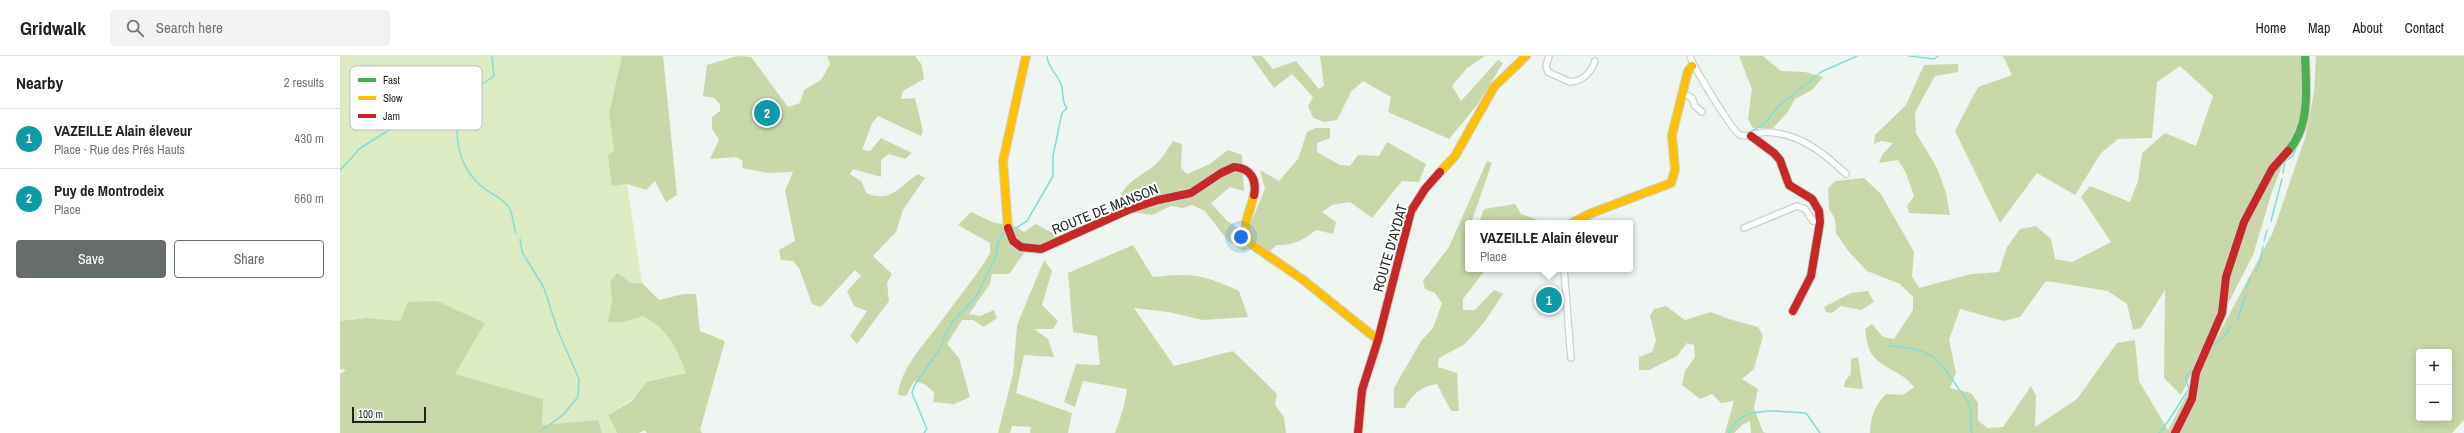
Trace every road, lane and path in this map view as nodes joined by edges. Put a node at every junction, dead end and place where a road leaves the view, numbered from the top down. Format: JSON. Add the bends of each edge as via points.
{"nodes":[{"id":1,"x":1026,"y":56,"type":"edge"},
{"id":2,"x":1526,"y":56,"type":"edge"},
{"id":3,"x":1549,"y":56,"type":"edge"},
{"id":4,"x":1690,"y":56,"type":"edge"},
{"id":5,"x":2305,"y":56,"type":"edge"},
{"id":6,"x":1595,"y":61,"type":"dead end"},
{"id":7,"x":1692,"y":66,"type":"junction"},
{"id":8,"x":1682,"y":93,"type":"junction"},
{"id":9,"x":1702,"y":112,"type":"dead end"},
{"id":10,"x":1751,"y":136,"type":"junction"},
{"id":11,"x":1846,"y":174,"type":"dead end"},
{"id":12,"x":1578,"y":220,"type":"edge"},
{"id":13,"x":1820,"y":222,"type":"junction"},
{"id":14,"x":1744,"y":228,"type":"dead end"},
{"id":15,"x":1564,"y":272,"type":"edge"},
{"id":16,"x":1793,"y":311,"type":"dead end"},
{"id":17,"x":1378,"y":340,"type":"junction"},
{"id":18,"x":1571,"y":358,"type":"dead end"},
{"id":19,"x":1358,"y":433,"type":"edge"},
{"id":20,"x":2175,"y":433,"type":"edge"}],
"edges":[{"from":1,"to":17,"type":"street","name":"ROUTE DE MANSON","via":[[1003,171],[1008,231],[1010,238],[1020,248],[1041,249],[1147,204],[1189,194],[1207,185],[1224,170],[1240,168],[1247,170],[1256,183],[1244,227],[1249,242],[1254,248],[1291,270]]},
{"from":2,"to":17,"type":"street","name":"ROUTE D'AYDAT","via":[[1494,87],[1454,156],[1425,189],[1411,211]]},
{"from":3,"to":6,"type":"street","via":[[1546,66],[1548,72],[1570,82],[1582,78]]},
{"from":4,"to":7,"type":"street"},
{"from":5,"to":20,"type":"street","via":[[2306,111],[2292,146],[2272,169],[2244,222],[2226,277],[2222,313],[2196,372],[2192,399]]},
{"from":7,"to":8,"type":"street","via":[[1688,71]]},
{"from":7,"to":10,"type":"street","via":[[1702,77],[1735,132]]},
{"from":8,"to":9,"type":"street","via":[[1692,98],[1695,106]]},
{"from":8,"to":12,"type":"street","via":[[1672,135],[1675,170],[1671,183]]},
{"from":10,"to":11,"type":"street","via":[[1765,132],[1808,143]]},
{"from":10,"to":13,"type":"street","via":[[1764,144],[1780,160],[1789,185],[1812,199],[1817,206]]},
{"from":13,"to":14,"type":"street","via":[[1813,221],[1805,209],[1797,206]]},
{"from":13,"to":16,"type":"street","via":[[1811,276]]},
{"from":15,"to":18,"type":"street"},
{"from":17,"to":19,"type":"street","name":"ROUTE D'AYDAT","via":[[1362,390]]}]}
